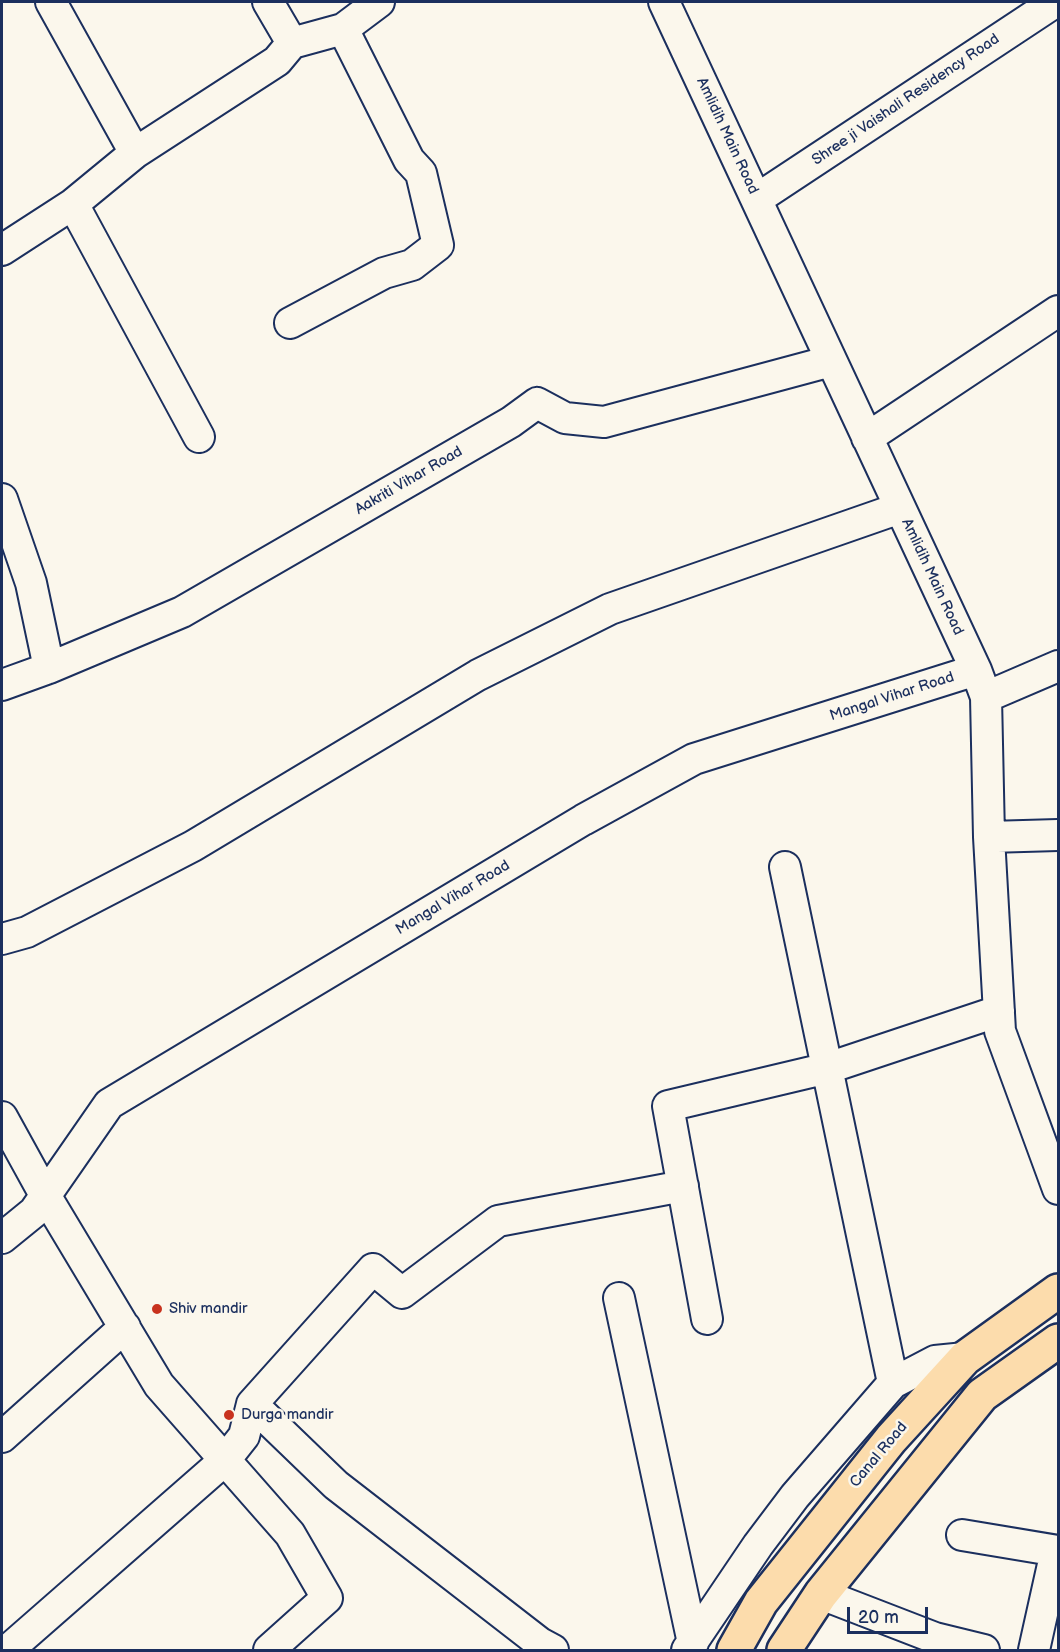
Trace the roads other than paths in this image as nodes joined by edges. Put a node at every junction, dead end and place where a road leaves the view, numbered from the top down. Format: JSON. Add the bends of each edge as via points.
{"nodes":[{"id":1,"x":51,"y":2,"type":"edge"},
{"id":2,"x":268,"y":2,"type":"edge"},
{"id":3,"x":379,"y":2,"type":"edge"},
{"id":4,"x":664,"y":2,"type":"edge"},
{"id":5,"x":1055,"y":2,"type":"edge"},
{"id":6,"x":343,"y":29,"type":"junction"},
{"id":7,"x":292,"y":43,"type":"junction"},
{"id":8,"x":135,"y":153,"type":"junction"},
{"id":9,"x":757,"y":199,"type":"junction"},
{"id":10,"x":73,"y":204,"type":"junction"},
{"id":11,"x":2,"y":250,"type":"edge"},
{"id":12,"x":1059,"y":311,"type":"edge"},
{"id":13,"x":290,"y":323,"type":"dead end"},
{"id":14,"x":831,"y":361,"type":"junction"},
{"id":15,"x":199,"y":437,"type":"dead end"},
{"id":16,"x":867,"y":438,"type":"junction"},
{"id":17,"x":2,"y":499,"type":"edge"},
{"id":18,"x":900,"y":508,"type":"junction"},
{"id":19,"x":1059,"y":666,"type":"edge"},
{"id":20,"x":49,"y":668,"type":"junction"},
{"id":21,"x":981,"y":684,"type":"junction"},
{"id":22,"x":2,"y":685,"type":"edge"},
{"id":23,"x":1059,"y":835,"type":"edge"},
{"id":24,"x":988,"y":837,"type":"junction"},
{"id":25,"x":785,"y":867,"type":"dead end"},
{"id":26,"x":2,"y":939,"type":"edge"},
{"id":27,"x":999,"y":1011,"type":"junction"},
{"id":28,"x":828,"y":1068,"type":"junction"},
{"id":29,"x":2,"y":1117,"type":"edge"},
{"id":30,"x":682,"y":1186,"type":"junction"},
{"id":31,"x":1059,"y":1189,"type":"edge"},
{"id":32,"x":45,"y":1195,"type":"junction"},
{"id":33,"x":2,"y":1238,"type":"edge"},
{"id":34,"x":1059,"y":1292,"type":"edge"},
{"id":35,"x":619,"y":1298,"type":"dead end"},
{"id":36,"x":707,"y":1318,"type":"dead end"},
{"id":37,"x":125,"y":1327,"type":"junction"},
{"id":38,"x":1059,"y":1341,"type":"edge"},
{"id":39,"x":965,"y":1358,"type":"junction"},
{"id":40,"x":892,"y":1383,"type":"junction"},
{"id":41,"x":252,"y":1404,"type":"junction"},
{"id":42,"x":2,"y":1437,"type":"edge"},
{"id":43,"x":225,"y":1460,"type":"junction"},
{"id":44,"x":962,"y":1535,"type":"dead end"},
{"id":45,"x":1058,"y":1551,"type":"edge"},
{"id":46,"x":821,"y":1594,"type":"junction"},
{"id":47,"x":934,"y":1644,"type":"edge"},
{"id":48,"x":690,"y":1647,"type":"edge"},
{"id":49,"x":8,"y":1650,"type":"edge"},
{"id":50,"x":269,"y":1650,"type":"edge"},
{"id":51,"x":553,"y":1650,"type":"edge"},
{"id":52,"x":734,"y":1650,"type":"edge"},
{"id":53,"x":784,"y":1650,"type":"edge"},
{"id":54,"x":984,"y":1650,"type":"edge"},
{"id":55,"x":1034,"y":1650,"type":"edge"}],
"edges":[{"from":1,"to":8,"type":"street"},
{"from":2,"to":7,"type":"street"},
{"from":3,"to":6,"type":"street"},
{"from":4,"to":9,"type":"street","name":"Amlidih Main Road"},
{"from":5,"to":9,"type":"street","name":"Shree ji Vaishali Residency Road"},
{"from":6,"to":7,"type":"street"},
{"from":6,"to":13,"type":"street","via":[[409,160],[421,173],[438,245],[412,265],[384,273]]},
{"from":7,"to":8,"type":"street","via":[[277,61]]},
{"from":8,"to":10,"type":"street"},
{"from":9,"to":14,"type":"street","name":"Amlidih Main Road"},
{"from":10,"to":11,"type":"street"},
{"from":10,"to":15,"type":"street"},
{"from":12,"to":16,"type":"street"},
{"from":14,"to":16,"type":"street","name":"Amlidih Main Road"},
{"from":14,"to":20,"type":"street","name":"Aakriti Vihar Road","via":[[604,422],[565,418],[537,404],[182,612]]},
{"from":16,"to":18,"type":"street","name":"Amlidih Main Road"},
{"from":17,"to":20,"type":"street","via":[[31,583]]},
{"from":18,"to":21,"type":"street","name":"Amlidih Main Road"},
{"from":18,"to":26,"type":"street","via":[[610,609],[478,675],[193,846],[27,932]]},
{"from":19,"to":21,"type":"street","name":"Mangal Vihar Road"},
{"from":20,"to":22,"type":"street","name":"Aakriti Vihar Road"},
{"from":21,"to":24,"type":"street","name":"Amlidih Main Road"},
{"from":21,"to":32,"type":"street","name":"Mangal Vihar Road","via":[[694,759],[583,820],[109,1104]]},
{"from":23,"to":24,"type":"street"},
{"from":24,"to":27,"type":"street","name":"Amlidih Main Road"},
{"from":25,"to":28,"type":"street"},
{"from":27,"to":28,"type":"street"},
{"from":27,"to":31,"type":"street","name":"Amlidih Main Road","via":[[1000,1031]]},
{"from":28,"to":30,"type":"street","via":[[668,1106]]},
{"from":28,"to":40,"type":"street"},
{"from":29,"to":32,"type":"street"},
{"from":30,"to":36,"type":"street"},
{"from":30,"to":41,"type":"street","via":[[498,1221],[402,1293],[374,1269]]},
{"from":32,"to":33,"type":"street","name":"Mangal Vihar Road","via":[[33,1212]]},
{"from":32,"to":37,"type":"street"},
{"from":34,"to":39,"type":"main road","name":"Canal Road"},
{"from":35,"to":48,"type":"street"},
{"from":37,"to":42,"type":"street"},
{"from":37,"to":43,"type":"street","via":[[159,1385]]},
{"from":38,"to":46,"type":"main road","via":[[981,1395]]},
{"from":39,"to":40,"type":"street","via":[[935,1361]]},
{"from":39,"to":52,"type":"main road","name":"Canal Road","via":[[891,1439],[761,1602]]},
{"from":40,"to":48,"type":"street","via":[[758,1545]]},
{"from":41,"to":43,"type":"street","via":[[244,1436]]},
{"from":41,"to":51,"type":"street","via":[[336,1485]]},
{"from":43,"to":49,"type":"street"},
{"from":43,"to":50,"type":"street","via":[[290,1534],[327,1598]]},
{"from":44,"to":45,"type":"street"},
{"from":45,"to":55,"type":"street"},
{"from":46,"to":47,"type":"street"},
{"from":46,"to":53,"type":"main road"},
{"from":47,"to":54,"type":"street"}]}
